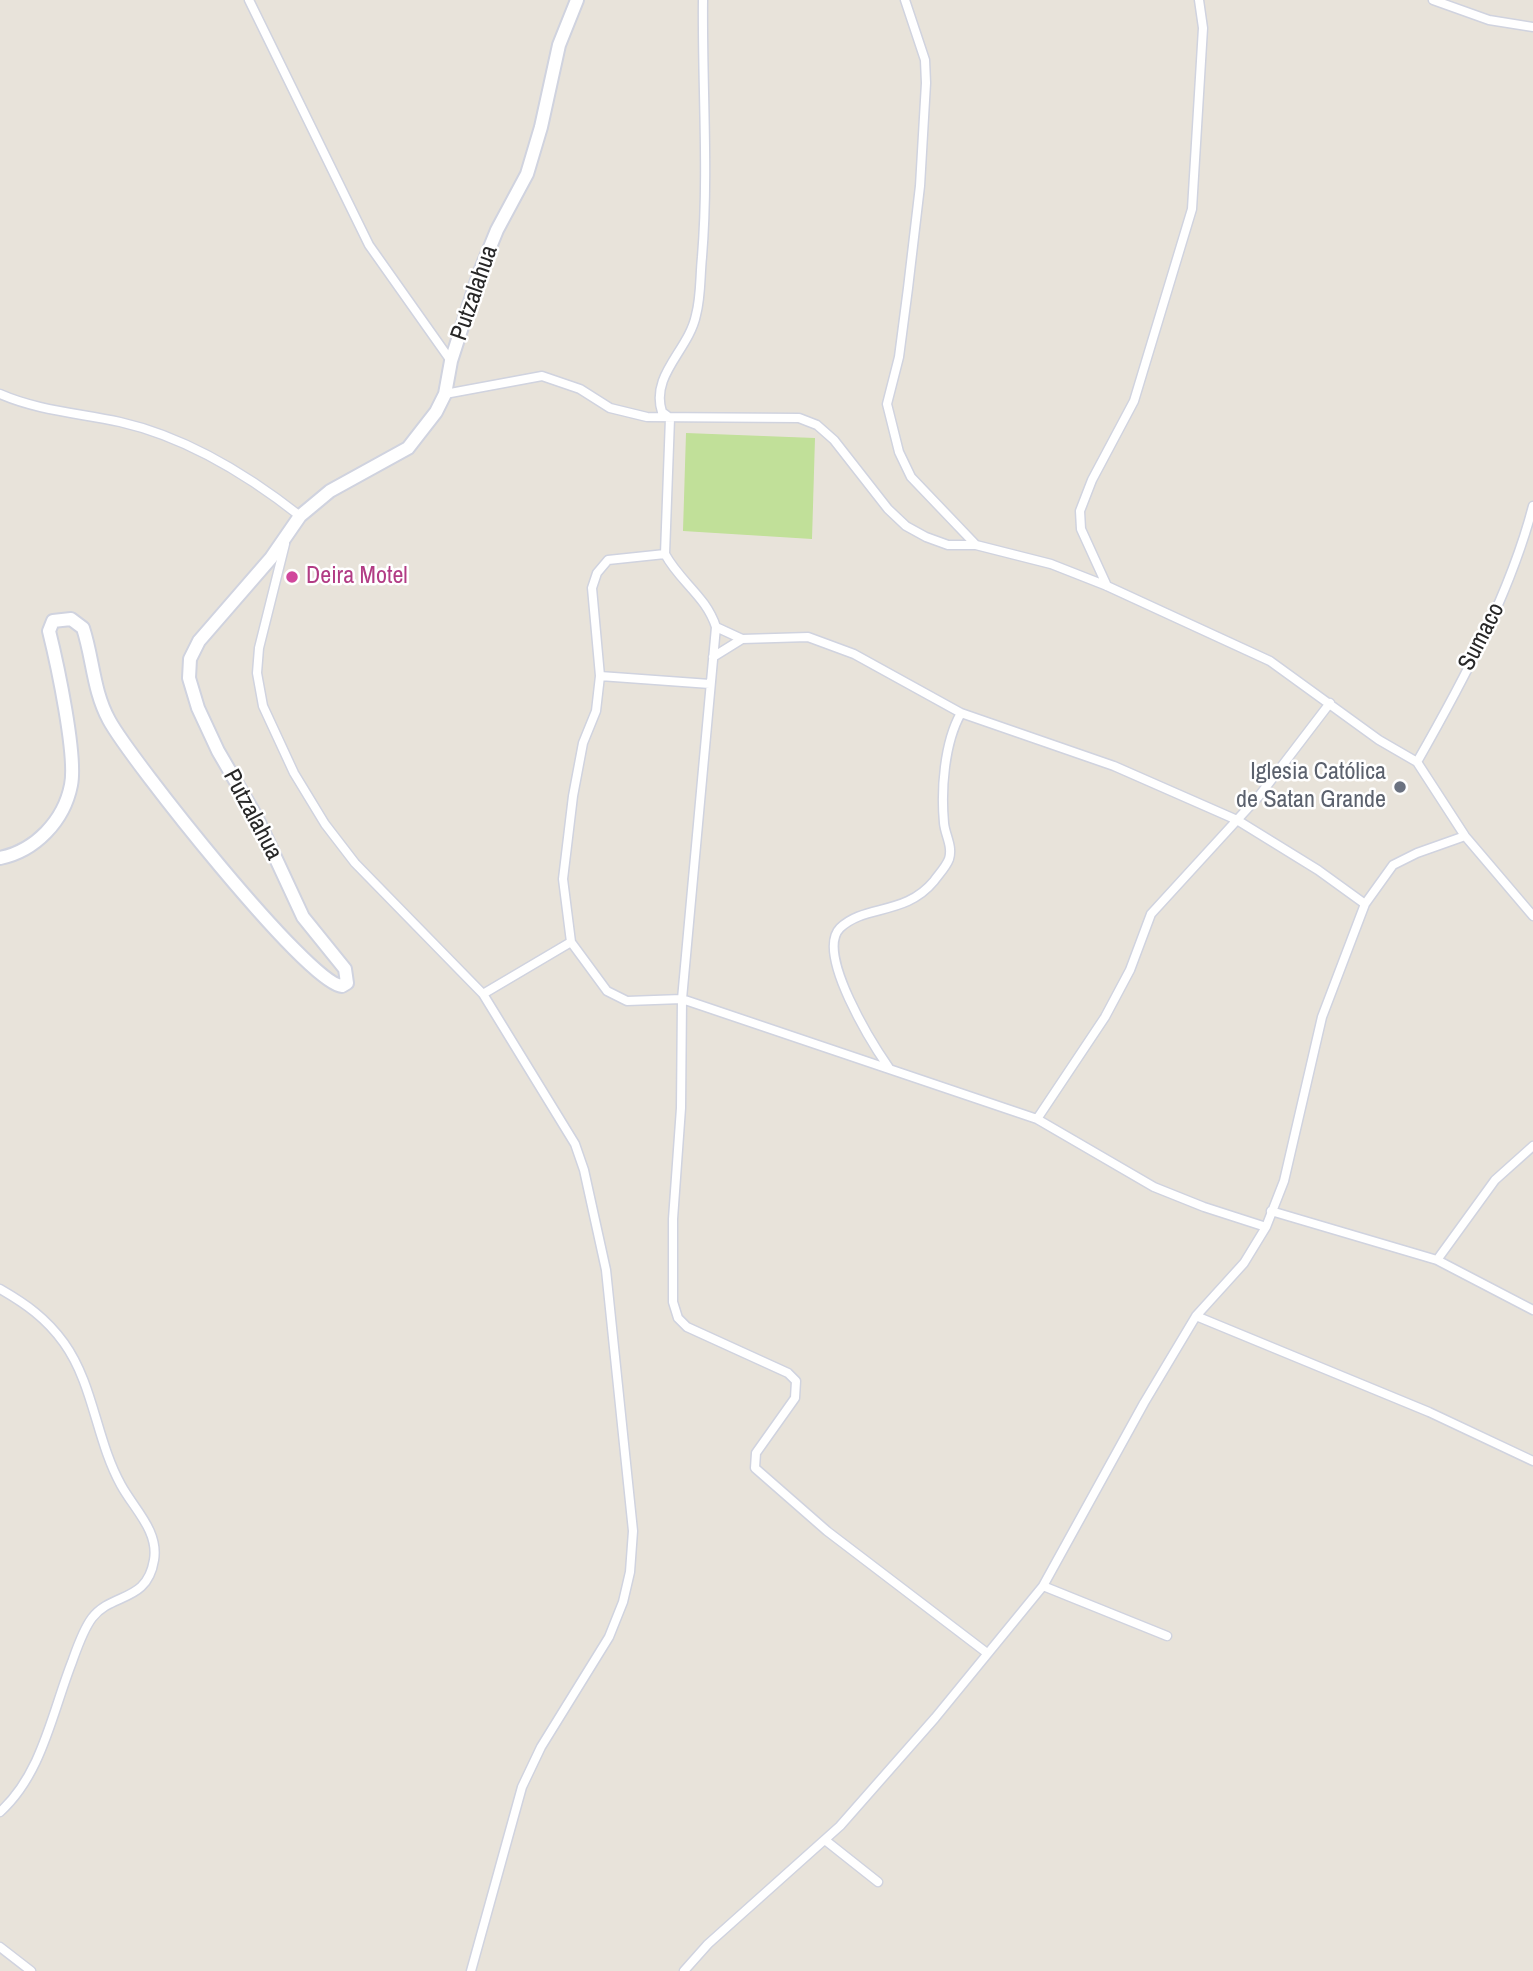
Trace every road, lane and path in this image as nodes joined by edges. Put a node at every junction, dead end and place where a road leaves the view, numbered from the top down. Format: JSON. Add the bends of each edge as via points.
{"nodes":[{"id":1,"x":249,"y":0,"type":"edge"},
{"id":2,"x":577,"y":0,"type":"edge"},
{"id":3,"x":703,"y":0,"type":"edge"},
{"id":4,"x":905,"y":0,"type":"edge"},
{"id":5,"x":1199,"y":0,"type":"edge"},
{"id":6,"x":1433,"y":0,"type":"edge"},
{"id":7,"x":1533,"y":27,"type":"edge"},
{"id":8,"x":451,"y":361,"type":"junction"},
{"id":9,"x":0,"y":394,"type":"edge"},
{"id":10,"x":445,"y":394,"type":"junction"},
{"id":11,"x":670,"y":418,"type":"junction"},
{"id":12,"x":1533,"y":506,"type":"edge"},
{"id":13,"x":300,"y":516,"type":"junction"},
{"id":14,"x":288,"y":534,"type":"junction"},
{"id":15,"x":976,"y":545,"type":"junction"},
{"id":16,"x":665,"y":554,"type":"junction"},
{"id":17,"x":1107,"y":586,"type":"junction"},
{"id":18,"x":716,"y":627,"type":"junction"},
{"id":19,"x":742,"y":639,"type":"junction"},
{"id":20,"x":713,"y":657,"type":"junction"},
{"id":21,"x":600,"y":676,"type":"junction"},
{"id":22,"x":710,"y":684,"type":"junction"},
{"id":23,"x":1329,"y":703,"type":"junction"},
{"id":24,"x":961,"y":713,"type":"junction"},
{"id":25,"x":1417,"y":762,"type":"junction"},
{"id":26,"x":1237,"y":820,"type":"junction"},
{"id":27,"x":1465,"y":836,"type":"junction"},
{"id":28,"x":0,"y":858,"type":"edge"},
{"id":29,"x":1365,"y":904,"type":"junction"},
{"id":30,"x":1533,"y":916,"type":"edge"},
{"id":31,"x":571,"y":942,"type":"junction"},
{"id":32,"x":484,"y":994,"type":"junction"},
{"id":33,"x":682,"y":999,"type":"junction"},
{"id":34,"x":890,"y":1070,"type":"junction"},
{"id":35,"x":1037,"y":1119,"type":"junction"},
{"id":36,"x":1533,"y":1146,"type":"edge"},
{"id":37,"x":1271,"y":1212,"type":"junction"},
{"id":38,"x":1266,"y":1227,"type":"junction"},
{"id":39,"x":1437,"y":1260,"type":"junction"},
{"id":40,"x":0,"y":1289,"type":"edge"},
{"id":41,"x":1533,"y":1310,"type":"edge"},
{"id":42,"x":1196,"y":1317,"type":"junction"},
{"id":43,"x":1533,"y":1461,"type":"edge"},
{"id":44,"x":1043,"y":1586,"type":"junction"},
{"id":45,"x":1167,"y":1636,"type":"dead end"},
{"id":46,"x":987,"y":1653,"type":"junction"},
{"id":47,"x":0,"y":1812,"type":"edge"},
{"id":48,"x":825,"y":1840,"type":"junction"},
{"id":49,"x":878,"y":1882,"type":"dead end"},
{"id":50,"x":0,"y":1947,"type":"edge"},
{"id":51,"x":31,"y":1971,"type":"edge"},
{"id":52,"x":471,"y":1971,"type":"edge"},
{"id":53,"x":684,"y":1971,"type":"edge"}],
"edges":[{"from":1,"to":8,"type":"street","via":[[369,245]]},
{"from":2,"to":8,"type":"street","name":"Putzalahua","via":[[559,46],[527,174],[497,230]]},
{"from":3,"to":11,"type":"street","via":[[703,243],[696,316],[683,348],[664,374],[659,393],[662,412]]},
{"from":4,"to":15,"type":"street","via":[[925,60],[926,83],[920,186],[899,356],[887,404],[899,452],[911,477]]},
{"from":5,"to":17,"type":"street","via":[[1203,28],[1192,209],[1134,401],[1080,511],[1081,529]]},
{"from":6,"to":7,"type":"street","via":[[1489,20]]},
{"from":8,"to":10,"type":"street","name":"Putzalahua"},
{"from":9,"to":13,"type":"street","via":[[35,407],[121,422],[171,438],[233,470]]},
{"from":10,"to":11,"type":"street","via":[[542,376],[580,388],[610,408]]},
{"from":10,"to":13,"type":"street","name":"Putzalahua","via":[[408,448],[330,491]]},
{"from":11,"to":15,"type":"street","via":[[799,418],[817,425],[906,526],[948,545]]},
{"from":11,"to":16,"type":"street"},
{"from":12,"to":25,"type":"street","name":"Sumaco","via":[[1501,600]]},
{"from":13,"to":14,"type":"street","name":"Putzalahua"},
{"from":14,"to":28,"type":"street","name":"Putzalahua","via":[[200,641],[190,659],[189,678],[218,751],[257,818],[303,917],[345,969],[347,983],[331,984],[286,942],[237,888],[152,778],[109,721],[83,628],[71,619],[57,619],[50,631],[71,760],[67,801],[40,839]]},
{"from":14,"to":32,"type":"street","via":[[259,648],[262,706],[294,774],[355,863]]},
{"from":15,"to":17,"type":"street","via":[[1051,564]]},
{"from":16,"to":18,"type":"street","via":[[676,574],[702,598]]},
{"from":16,"to":21,"type":"street","via":[[608,560],[597,573],[592,588]]},
{"from":17,"to":23,"type":"street","via":[[1270,661]]},
{"from":18,"to":19,"type":"street"},
{"from":18,"to":20,"type":"street"},
{"from":19,"to":20,"type":"street"},
{"from":19,"to":24,"type":"street","via":[[808,637],[829,644]]},
{"from":20,"to":22,"type":"street"},
{"from":21,"to":22,"type":"street"},
{"from":21,"to":31,"type":"street","via":[[596,711],[583,743],[573,796],[563,879]]},
{"from":22,"to":33,"type":"street"},
{"from":23,"to":25,"type":"street"},
{"from":23,"to":26,"type":"street"},
{"from":24,"to":26,"type":"street","via":[[1114,766]]},
{"from":24,"to":34,"type":"street","via":[[950,739],[945,778],[948,862],[917,897],[848,922],[838,930],[834,942],[848,997]]},
{"from":25,"to":27,"type":"street"},
{"from":26,"to":29,"type":"street"},
{"from":26,"to":35,"type":"street","via":[[1151,914],[1130,970],[1105,1017]]},
{"from":27,"to":29,"type":"street","via":[[1394,865]]},
{"from":27,"to":30,"type":"street"},
{"from":29,"to":37,"type":"street","via":[[1322,1017],[1284,1181]]},
{"from":31,"to":32,"type":"street"},
{"from":31,"to":33,"type":"street","via":[[607,991],[627,1000]]},
{"from":32,"to":52,"type":"street","via":[[551,1101],[584,1170],[606,1270],[633,1531],[626,1592],[609,1637],[541,1747],[522,1787]]},
{"from":33,"to":34,"type":"street"},
{"from":33,"to":46,"type":"street","via":[[673,1219],[673,1302],[678,1318],[704,1336],[789,1373],[796,1381],[795,1398],[756,1453],[755,1468],[827,1531]]},
{"from":34,"to":35,"type":"street"},
{"from":35,"to":38,"type":"street","via":[[1154,1187]]},
{"from":36,"to":39,"type":"street","via":[[1495,1180]]},
{"from":37,"to":38,"type":"street"},
{"from":37,"to":39,"type":"street"},
{"from":38,"to":42,"type":"street","via":[[1244,1263]]},
{"from":39,"to":41,"type":"street"},
{"from":40,"to":47,"type":"street","via":[[36,1310],[65,1344],[86,1384],[120,1483],[154,1540],[150,1577],[134,1594],[91,1618],[32,1774]]},
{"from":42,"to":43,"type":"street","via":[[1429,1412]]},
{"from":42,"to":44,"type":"street"},
{"from":44,"to":45,"type":"street"},
{"from":44,"to":46,"type":"street"},
{"from":46,"to":48,"type":"street"},
{"from":48,"to":49,"type":"street"},
{"from":48,"to":53,"type":"street"},
{"from":50,"to":51,"type":"street"}]}
